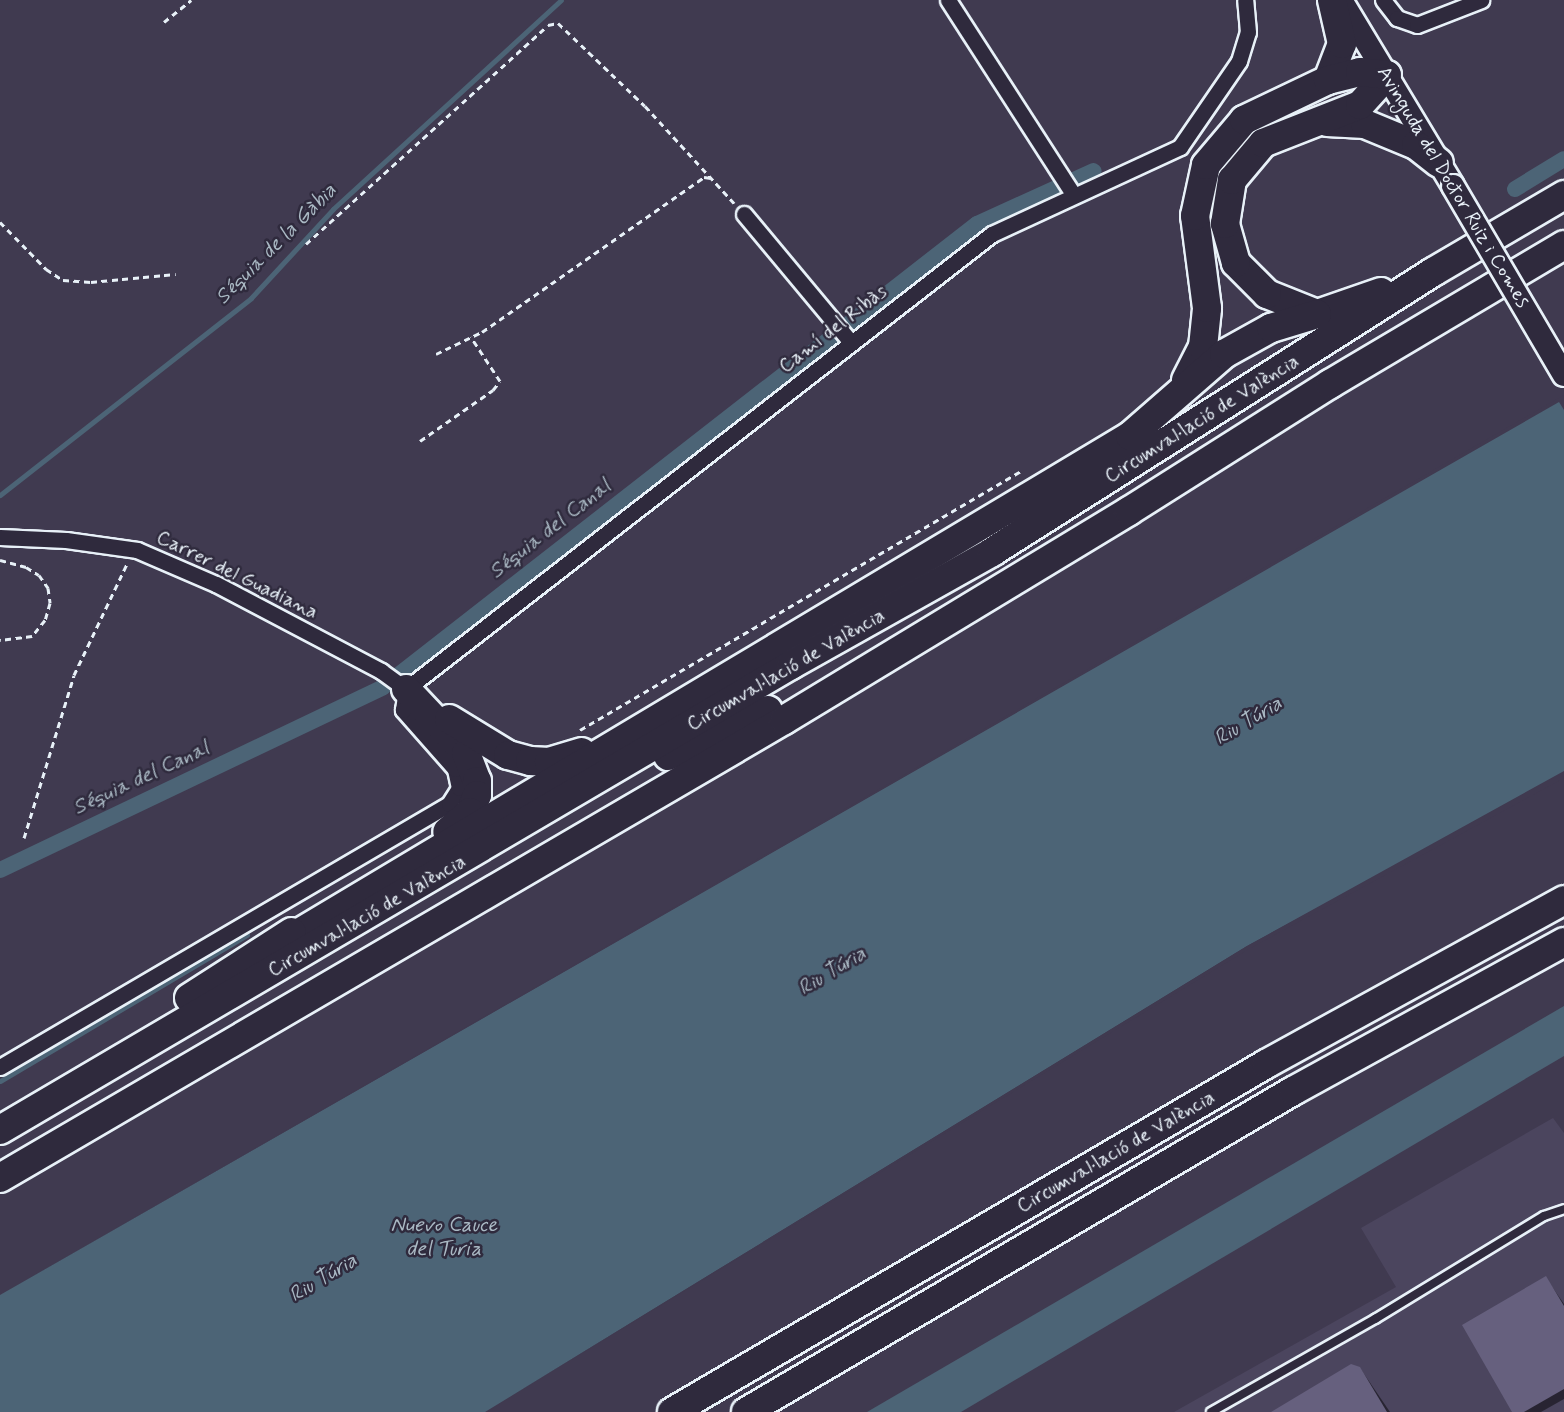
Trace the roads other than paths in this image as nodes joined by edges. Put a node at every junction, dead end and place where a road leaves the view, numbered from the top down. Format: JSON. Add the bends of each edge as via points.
{"nodes":[{"id":1,"x":948,"y":0,"type":"edge"},
{"id":2,"x":1245,"y":0,"type":"edge"},
{"id":3,"x":1332,"y":0,"type":"edge"},
{"id":4,"x":1341,"y":0,"type":"edge"},
{"id":5,"x":1383,"y":0,"type":"edge"},
{"id":6,"x":1481,"y":0,"type":"edge"},
{"id":7,"x":1387,"y":75,"type":"junction"},
{"id":8,"x":1328,"y":80,"type":"junction"},
{"id":9,"x":1316,"y":122,"type":"junction"},
{"id":10,"x":1446,"y":174,"type":"junction"},
{"id":11,"x":1073,"y":194,"type":"junction"},
{"id":12,"x":1564,"y":195,"type":"edge"},
{"id":13,"x":744,"y":214,"type":"road end"},
{"id":14,"x":1564,"y":245,"type":"edge"},
{"id":15,"x":1433,"y":272,"type":"junction"},
{"id":16,"x":1317,"y":314,"type":"junction"},
{"id":17,"x":850,"y":341,"type":"junction"},
{"id":18,"x":1564,"y":375,"type":"edge"},
{"id":19,"x":1176,"y":399,"type":"junction"},
{"id":20,"x":0,"y":537,"type":"edge"},
{"id":21,"x":910,"y":640,"type":"junction"},
{"id":22,"x":735,"y":672,"type":"junction"},
{"id":23,"x":406,"y":689,"type":"junction"},
{"id":24,"x":423,"y":884,"type":"junction"},
{"id":25,"x":1564,"y":900,"type":"edge"},
{"id":26,"x":1564,"y":942,"type":"edge"},
{"id":27,"x":189,"y":998,"type":"junction"},
{"id":28,"x":0,"y":1067,"type":"edge"},
{"id":29,"x":0,"y":1113,"type":"edge"},
{"id":30,"x":0,"y":1130,"type":"edge"},
{"id":31,"x":0,"y":1178,"type":"edge"},
{"id":32,"x":1564,"y":1209,"type":"edge"},
{"id":33,"x":672,"y":1412,"type":"edge"},
{"id":34,"x":746,"y":1412,"type":"edge"},
{"id":35,"x":1210,"y":1412,"type":"edge"}],
"edges":[{"from":1,"to":11,"type":"street"},
{"from":2,"to":11,"type":"street","name":"Camí del Ribàs","via":[[1248,32],[1239,61],[1191,137],[1174,150]]},
{"from":3,"to":8,"type":"highway","via":[[1342,44]]},
{"from":4,"to":7,"type":"street","name":"Avinguda del Doctor Ruiz i Comes"},
{"from":5,"to":6,"type":"street","via":[[1398,18],[1417,25]]},
{"from":7,"to":8,"type":"highway","via":[[1360,72]]},
{"from":7,"to":9,"type":"highway","via":[[1360,105]]},
{"from":7,"to":10,"type":"street","name":"Avinguda del Doctor Ruiz i Comes"},
{"from":8,"to":19,"type":"highway","via":[[1244,120],[1206,165],[1195,216],[1207,308],[1203,347]]},
{"from":9,"to":10,"type":"highway","via":[[1365,124],[1416,145]]},
{"from":9,"to":16,"type":"highway","via":[[1263,143],[1232,180],[1225,224],[1236,263],[1267,294]]},
{"from":10,"to":18,"type":"street","name":"Avinguda del Doctor Ruiz i Comes","bridge":true},
{"from":11,"to":17,"type":"street","name":"Camí del Ribàs","via":[[992,234]]},
{"from":12,"to":15,"type":"highway","name":"Circumval·lació de València"},
{"from":13,"to":17,"type":"street"},
{"from":14,"to":21,"type":"highway","name":"Circumval·lació de València"},
{"from":15,"to":16,"type":"highway"},
{"from":15,"to":24,"type":"highway","name":"Circumval·lació de València","via":[[992,552],[791,665]]},
{"from":16,"to":19,"type":"highway","via":[[1271,328],[1224,354]]},
{"from":17,"to":23,"type":"street","name":"Camí del Ribàs"},
{"from":19,"to":22,"type":"highway","via":[[1130,436]]},
{"from":20,"to":23,"type":"street","name":"Carrer del Guadiana","via":[[66,540],[133,550],[216,584],[381,671]]},
{"from":21,"to":24,"type":"highway","via":[[597,788]]},
{"from":21,"to":31,"type":"highway","name":"Circumval·lació de València","via":[[784,720]]},
{"from":22,"to":23,"type":"highway","via":[[572,757],[549,762],[508,755]]},
{"from":22,"to":27,"type":"highway"},
{"from":23,"to":27,"type":"highway","via":[[466,753],[477,781],[477,795],[470,812],[446,833]]},
{"from":23,"to":28,"type":"street","via":[[403,710],[455,769],[459,788],[449,804]]},
{"from":24,"to":30,"type":"highway","name":"Circumval·lació de València"},
{"from":25,"to":33,"type":"highway","name":"Circumval·lació de València","via":[[1266,1064]]},
{"from":26,"to":34,"type":"highway","name":"Circumval·lació de València","via":[[1283,1097]]},
{"from":27,"to":29,"type":"highway"},
{"from":32,"to":35,"type":"lane","via":[[1544,1216],[1375,1319]]}]}
